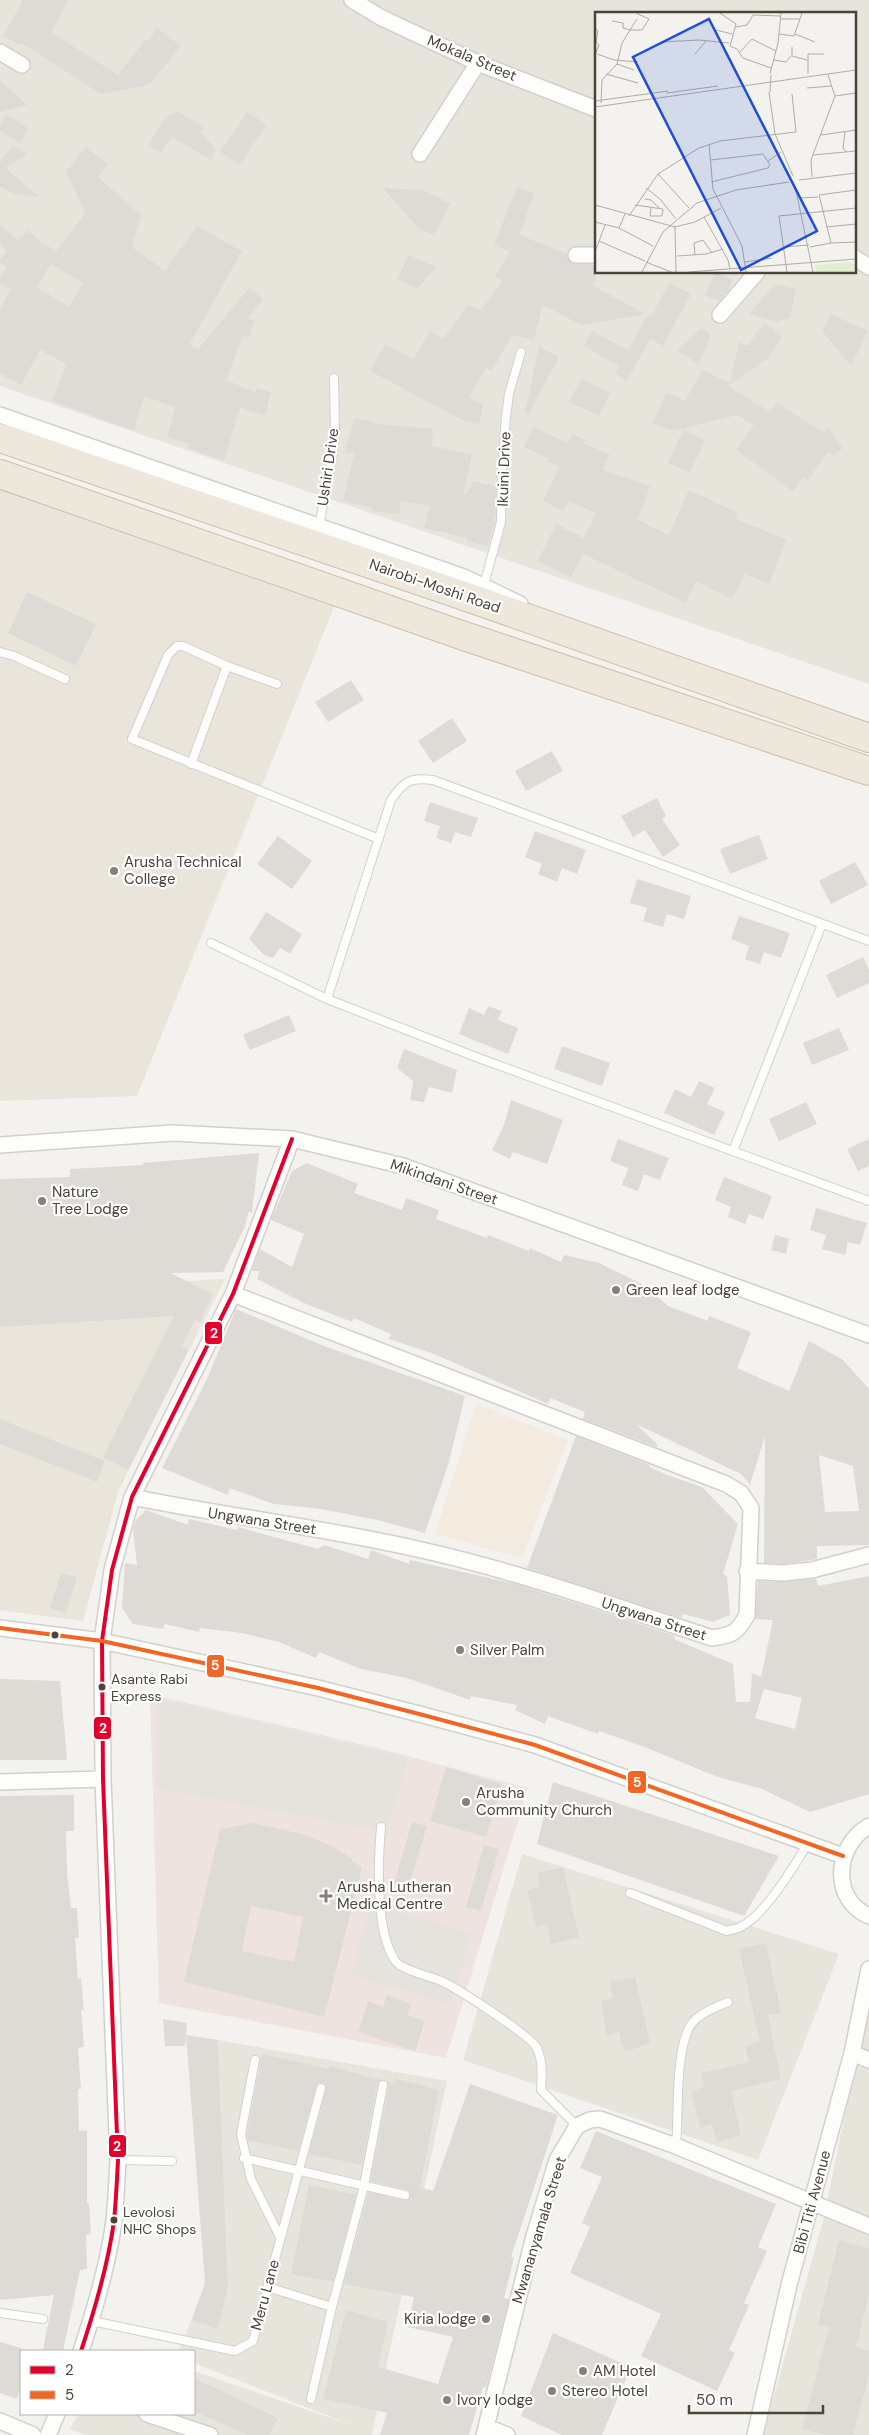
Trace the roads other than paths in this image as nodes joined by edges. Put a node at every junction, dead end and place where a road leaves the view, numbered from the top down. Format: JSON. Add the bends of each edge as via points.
{"nodes":[{"id":1,"x":352,"y":0,"type":"edge"},
{"id":2,"x":0,"y":52,"type":"edge"},
{"id":3,"x":478,"y":63,"type":"junction"},
{"id":4,"x":22,"y":65,"type":"dead end"},
{"id":5,"x":595,"y":109,"type":"edge"},
{"id":6,"x":420,"y":154,"type":"dead end"},
{"id":7,"x":576,"y":254,"type":"dead end"},
{"id":8,"x":595,"y":255,"type":"edge"},
{"id":9,"x":856,"y":259,"type":"edge"},
{"id":10,"x":869,"y":267,"type":"edge"},
{"id":11,"x":751,"y":274,"type":"edge"},
{"id":12,"x":720,"y":315,"type":"dead end"},
{"id":13,"x":521,"y":352,"type":"dead end"},
{"id":14,"x":334,"y":378,"type":"dead end"},
{"id":15,"x":0,"y":415,"type":"edge"},
{"id":16,"x":0,"y":438,"type":"edge"},
{"id":17,"x":0,"y":474,"type":"edge"},
{"id":18,"x":320,"y":526,"type":"junction"},
{"id":19,"x":484,"y":585,"type":"junction"},
{"id":20,"x":591,"y":641,"type":"junction"},
{"id":21,"x":0,"y":652,"type":"edge"},
{"id":22,"x":227,"y":666,"type":"junction"},
{"id":23,"x":65,"y":679,"type":"dead end"},
{"id":24,"x":277,"y":684,"type":"dead end"},
{"id":25,"x":869,"y":738,"type":"edge"},
{"id":26,"x":191,"y":764,"type":"junction"},
{"id":27,"x":869,"y":771,"type":"edge"},
{"id":28,"x":379,"y":839,"type":"junction"},
{"id":29,"x":822,"y":924,"type":"junction"},
{"id":30,"x":869,"y":941,"type":"edge"},
{"id":31,"x":212,"y":943,"type":"dead end"},
{"id":32,"x":327,"y":1000,"type":"junction"},
{"id":33,"x":292,"y":1139,"type":"junction"},
{"id":34,"x":0,"y":1145,"type":"edge"},
{"id":35,"x":732,"y":1151,"type":"junction"},
{"id":36,"x":869,"y":1201,"type":"edge"},
{"id":37,"x":233,"y":1294,"type":"junction"},
{"id":38,"x":869,"y":1335,"type":"edge"},
{"id":39,"x":132,"y":1497,"type":"junction"},
{"id":40,"x":869,"y":1555,"type":"edge"},
{"id":41,"x":747,"y":1571,"type":"junction"},
{"id":42,"x":0,"y":1628,"type":"edge"},
{"id":43,"x":102,"y":1641,"type":"junction"},
{"id":44,"x":103,"y":1779,"type":"junction"},
{"id":45,"x":0,"y":1782,"type":"edge"},
{"id":46,"x":869,"y":1826,"type":"edge"},
{"id":47,"x":381,"y":1827,"type":"dead end"},
{"id":48,"x":808,"y":1843,"type":"junction"},
{"id":49,"x":843,"y":1856,"type":"junction"},
{"id":50,"x":630,"y":1893,"type":"dead end"},
{"id":51,"x":869,"y":1916,"type":"edge"},
{"id":52,"x":869,"y":1969,"type":"edge"},
{"id":53,"x":728,"y":2002,"type":"dead end"},
{"id":54,"x":852,"y":2053,"type":"junction"},
{"id":55,"x":254,"y":2060,"type":"dead end"},
{"id":56,"x":869,"y":2060,"type":"edge"},
{"id":57,"x":383,"y":2085,"type":"dead end"},
{"id":58,"x":321,"y":2088,"type":"dead end"},
{"id":59,"x":577,"y":2126,"type":"junction"},
{"id":60,"x":676,"y":2146,"type":"junction"},
{"id":61,"x":244,"y":2158,"type":"junction"},
{"id":62,"x":118,"y":2160,"type":"junction"},
{"id":63,"x":172,"y":2161,"type":"dead end"},
{"id":64,"x":299,"y":2172,"type":"junction"},
{"id":65,"x":364,"y":2186,"type":"junction"},
{"id":66,"x":405,"y":2195,"type":"dead end"},
{"id":67,"x":812,"y":2203,"type":"junction"},
{"id":68,"x":869,"y":2226,"type":"edge"},
{"id":69,"x":280,"y":2237,"type":"junction"},
{"id":70,"x":267,"y":2287,"type":"junction"},
{"id":71,"x":332,"y":2307,"type":"junction"},
{"id":72,"x":0,"y":2313,"type":"edge"},
{"id":73,"x":43,"y":2319,"type":"dead end"},
{"id":74,"x":92,"y":2321,"type":"junction"},
{"id":75,"x":81,"y":2350,"type":"edge"},
{"id":76,"x":311,"y":2400,"type":"dead end"},
{"id":77,"x":57,"y":2415,"type":"edge"},
{"id":78,"x":150,"y":2415,"type":"edge"},
{"id":79,"x":0,"y":2421,"type":"edge"},
{"id":80,"x":486,"y":2431,"type":"edge"},
{"id":81,"x":33,"y":2435,"type":"edge"},
{"id":82,"x":48,"y":2435,"type":"edge"},
{"id":83,"x":210,"y":2435,"type":"edge"},
{"id":84,"x":507,"y":2435,"type":"edge"},
{"id":85,"x":755,"y":2435,"type":"edge"}],
"edges":[{"from":1,"to":3,"type":"street","name":"Mokala Street","via":[[382,18]]},
{"from":2,"to":4,"type":"street"},
{"from":3,"to":5,"type":"street","name":"Mokala Street"},
{"from":3,"to":6,"type":"street"},
{"from":7,"to":8,"type":"street"},
{"from":9,"to":10,"type":"street"},
{"from":11,"to":12,"type":"street"},
{"from":13,"to":19,"type":"lane","name":"Ikuini Drive","via":[[506,416],[501,522]]},
{"from":14,"to":18,"type":"lane","name":"Ushiri Drive","via":[[335,431]]},
{"from":15,"to":18,"type":"street"},
{"from":16,"to":20,"type":"highway","name":"Nairobi-Moshi Road"},
{"from":17,"to":27,"type":"highway","via":[[464,636]]},
{"from":18,"to":19,"type":"street"},
{"from":19,"to":20,"type":"street"},
{"from":20,"to":25,"type":"highway","name":"Nairobi-Moshi Road"},
{"from":21,"to":23,"type":"lane"},
{"from":22,"to":24,"type":"lane"},
{"from":22,"to":26,"type":"lane"},
{"from":22,"to":26,"type":"lane","via":[[177,646],[168,655],[132,739]]},
{"from":26,"to":28,"type":"lane"},
{"from":28,"to":29,"type":"lane","via":[[391,800],[401,786],[417,778],[433,780]]},
{"from":28,"to":32,"type":"lane"},
{"from":29,"to":30,"type":"lane"},
{"from":29,"to":35,"type":"lane"},
{"from":31,"to":32,"type":"lane"},
{"from":32,"to":35,"type":"lane"},
{"from":33,"to":34,"type":"street","name":"Mikindani Street","via":[[172,1133]]},
{"from":33,"to":37,"type":"street"},
{"from":33,"to":38,"type":"street","name":"Mikindani Street","via":[[402,1166]]},
{"from":35,"to":36,"type":"lane"},
{"from":37,"to":39,"type":"street"},
{"from":37,"to":41,"type":"street","name":"Ungwana Street","via":[[726,1484],[741,1493],[751,1508]]},
{"from":39,"to":41,"type":"street","name":"Ungwana Street","via":[[428,1551],[568,1590],[712,1638],[739,1630],[747,1615]]},
{"from":39,"to":43,"type":"street","via":[[112,1570]]},
{"from":40,"to":41,"type":"street","via":[[812,1570],[783,1573]]},
{"from":42,"to":43,"type":"street"},
{"from":43,"to":44,"type":"street"},
{"from":43,"to":48,"type":"street","via":[[318,1688],[535,1745]]},
{"from":44,"to":45,"type":"street"},
{"from":44,"to":62,"type":"street"},
{"from":46,"to":49,"type":"street","via":[[850,1842]]},
{"from":47,"to":59,"type":"lane","via":[[379,1890],[387,1945],[397,1964],[456,1988],[537,2047],[543,2069],[541,2090]]},
{"from":48,"to":49,"type":"street"},
{"from":48,"to":50,"type":"lane","via":[[789,1876],[764,1906],[743,1926],[727,1931]]},
{"from":49,"to":51,"type":"street","via":[[844,1889],[852,1903]]},
{"from":52,"to":54,"type":"street","name":"Bibi Titi Avenue"},
{"from":53,"to":60,"type":"lane","via":[[705,2012],[688,2030],[679,2084]]},
{"from":54,"to":56,"type":"street"},
{"from":54,"to":67,"type":"street","name":"Bibi Titi Avenue"},
{"from":55,"to":61,"type":"lane","via":[[241,2134]]},
{"from":57,"to":65,"type":"lane"},
{"from":58,"to":64,"type":"lane","name":"Meru Lane"},
{"from":59,"to":60,"type":"street","via":[[600,2119]]},
{"from":59,"to":80,"type":"street","name":"Mwananyamala Street","via":[[557,2160],[534,2236]]},
{"from":60,"to":67,"type":"street"},
{"from":61,"to":64,"type":"lane"},
{"from":61,"to":69,"type":"lane"},
{"from":62,"to":63,"type":"lane"},
{"from":62,"to":74,"type":"street","via":[[114,2221]]},
{"from":64,"to":65,"type":"lane"},
{"from":64,"to":69,"type":"lane","name":"Meru Lane"},
{"from":65,"to":66,"type":"lane"},
{"from":65,"to":71,"type":"lane"},
{"from":67,"to":68,"type":"street"},
{"from":67,"to":85,"type":"street","name":"Bibi Titi Avenue","via":[[789,2285]]},
{"from":69,"to":70,"type":"lane","name":"Meru Lane"},
{"from":70,"to":71,"type":"lane"},
{"from":70,"to":74,"type":"lane","name":"Meru Lane","via":[[253,2341],[235,2351]]},
{"from":71,"to":76,"type":"lane"},
{"from":72,"to":73,"type":"lane"},
{"from":74,"to":75,"type":"street"},
{"from":77,"to":82,"type":"street"},
{"from":78,"to":83,"type":"street"},
{"from":79,"to":81,"type":"street"},
{"from":80,"to":84,"type":"street"}]}
